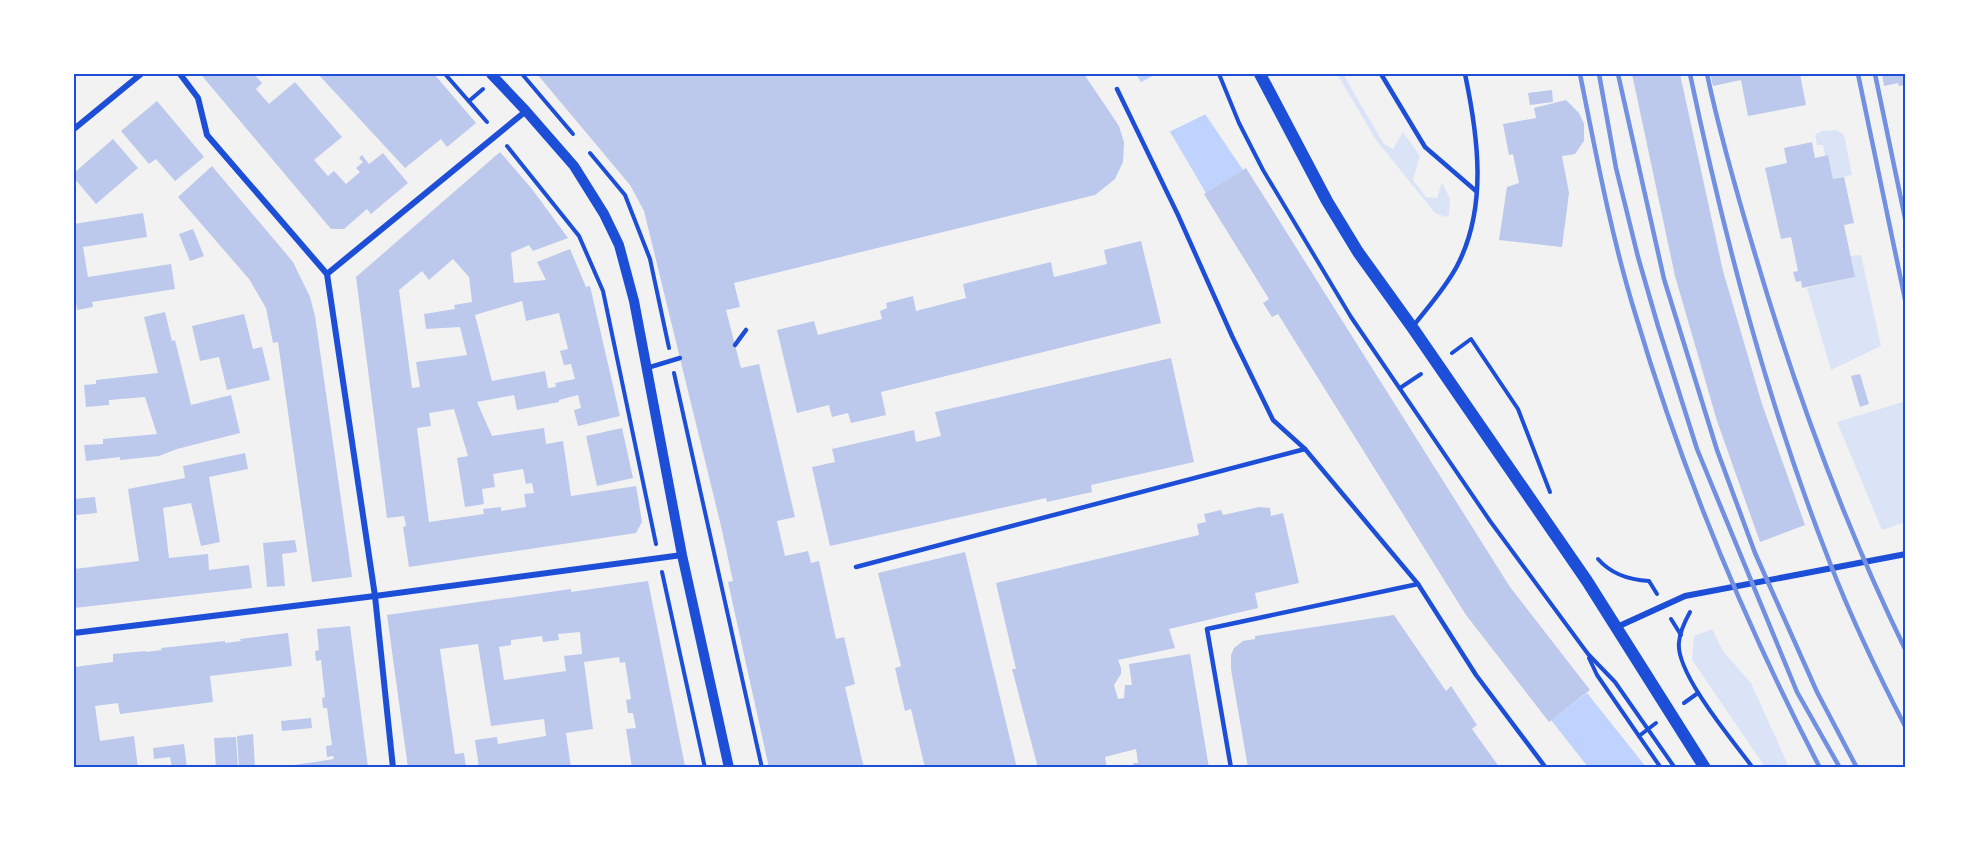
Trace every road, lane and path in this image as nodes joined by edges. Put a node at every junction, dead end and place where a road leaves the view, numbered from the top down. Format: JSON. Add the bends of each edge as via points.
{"nodes":[{"id":1,"x":141,"y":74,"type":"edge"},
{"id":2,"x":180,"y":74,"type":"edge"},
{"id":3,"x":445,"y":74,"type":"edge"},
{"id":4,"x":491,"y":74,"type":"edge"},
{"id":5,"x":522,"y":74,"type":"edge"},
{"id":6,"x":1219,"y":74,"type":"edge"},
{"id":7,"x":1260,"y":74,"type":"edge"},
{"id":8,"x":1381,"y":74,"type":"edge"},
{"id":9,"x":1465,"y":74,"type":"edge"},
{"id":10,"x":1117,"y":89,"type":"dead end"},
{"id":11,"x":542,"y":97,"type":"dead end"},
{"id":12,"x":526,"y":111,"type":"junction"},
{"id":13,"x":74,"y":129,"type":"edge"},
{"id":14,"x":497,"y":135,"type":"junction"},
{"id":15,"x":1476,"y":190,"type":"junction"},
{"id":16,"x":327,"y":274,"type":"junction"},
{"id":17,"x":657,"y":296,"type":"dead end"},
{"id":18,"x":1412,"y":327,"type":"junction"},
{"id":19,"x":746,"y":330,"type":"dead end"},
{"id":20,"x":735,"y":345,"type":"dead end"},
{"id":21,"x":680,"y":357,"type":"dead end"},
{"id":22,"x":671,"y":361,"type":"junction"},
{"id":23,"x":1437,"y":363,"type":"junction"},
{"id":24,"x":647,"y":368,"type":"junction"},
{"id":25,"x":1400,"y":388,"type":"junction"},
{"id":26,"x":1305,"y":449,"type":"junction"},
{"id":27,"x":1551,"y":493,"type":"dead end"},
{"id":28,"x":1905,"y":554,"type":"edge"},
{"id":29,"x":682,"y":555,"type":"junction"},
{"id":30,"x":1594,"y":556,"type":"dead end"},
{"id":31,"x":659,"y":558,"type":"junction"},
{"id":32,"x":856,"y":567,"type":"dead end"},
{"id":33,"x":1418,"y":584,"type":"junction"},
{"id":34,"x":1706,"y":593,"type":"junction"},
{"id":35,"x":375,"y":596,"type":"junction"},
{"id":36,"x":1663,"y":605,"type":"junction"},
{"id":37,"x":1617,"y":627,"type":"junction"},
{"id":38,"x":74,"y":633,"type":"edge"},
{"id":39,"x":1680,"y":636,"type":"junction"},
{"id":40,"x":1588,"y":654,"type":"junction"},
{"id":41,"x":1648,"y":729,"type":"junction"},
{"id":42,"x":1639,"y":736,"type":"junction"},
{"id":43,"x":728,"y":767,"type":"edge"},
{"id":44,"x":393,"y":768,"type":"edge"},
{"id":45,"x":705,"y":768,"type":"edge"},
{"id":46,"x":762,"y":768,"type":"edge"},
{"id":47,"x":1231,"y":768,"type":"edge"},
{"id":48,"x":1546,"y":768,"type":"edge"},
{"id":49,"x":1661,"y":768,"type":"edge"},
{"id":50,"x":1675,"y":768,"type":"edge"},
{"id":51,"x":1705,"y":768,"type":"edge"},
{"id":52,"x":1753,"y":768,"type":"edge"}],
"edges":[{"from":1,"to":13,"type":"street"},
{"from":2,"to":16,"type":"street","via":[[198,98],[207,135]]},
{"from":3,"to":14,"type":"path"},
{"from":4,"to":12,"type":"street"},
{"from":5,"to":11,"type":"path"},
{"from":6,"to":25,"type":"path","via":[[1263,170],[1351,317]]},
{"from":7,"to":18,"type":"main road","via":[[1327,201]]},
{"from":8,"to":15,"type":"lane","via":[[1425,147]]},
{"from":9,"to":15,"type":"lane","via":[[1473,111]]},
{"from":10,"to":26,"type":"lane","via":[[1273,420]]},
{"from":12,"to":14,"type":"street"},
{"from":12,"to":24,"type":"street","via":[[574,166],[619,245]]},
{"from":14,"to":16,"type":"street"},
{"from":14,"to":31,"type":"path","via":[[579,236],[603,291]]},
{"from":15,"to":18,"type":"lane","via":[[1468,242],[1436,298]]},
{"from":16,"to":35,"type":"street"},
{"from":17,"to":22,"type":"path"},
{"from":18,"to":23,"type":"main road"},
{"from":19,"to":20,"type":"lane"},
{"from":21,"to":22,"type":"lane"},
{"from":22,"to":24,"type":"lane"},
{"from":22,"to":46,"type":"path"},
{"from":23,"to":25,"type":"path"},
{"from":23,"to":27,"type":"path","via":[[1472,339],[1518,409]]},
{"from":23,"to":37,"type":"main road"},
{"from":24,"to":29,"type":"street"},
{"from":25,"to":40,"type":"path","via":[[1490,521]]},
{"from":26,"to":32,"type":"lane"},
{"from":26,"to":33,"type":"lane"},
{"from":28,"to":34,"type":"street"},
{"from":29,"to":31,"type":"street"},
{"from":29,"to":43,"type":"street"},
{"from":30,"to":36,"type":"path","via":[[1620,575],[1649,581]]},
{"from":31,"to":35,"type":"street"},
{"from":31,"to":45,"type":"path"},
{"from":33,"to":47,"type":"lane","via":[[1208,629]]},
{"from":33,"to":48,"type":"lane","via":[[1476,675]]},
{"from":34,"to":36,"type":"street"},
{"from":34,"to":39,"type":"path","via":[[1690,610]]},
{"from":35,"to":38,"type":"street"},
{"from":35,"to":44,"type":"street"},
{"from":36,"to":37,"type":"street"},
{"from":36,"to":39,"type":"path"},
{"from":37,"to":51,"type":"main road"},
{"from":39,"to":52,"type":"path","via":[[1679,654],[1698,693]]},
{"from":40,"to":41,"type":"path","via":[[1615,682]]},
{"from":40,"to":42,"type":"path","via":[[1597,675]]},
{"from":41,"to":42,"type":"path"},
{"from":41,"to":50,"type":"path"},
{"from":42,"to":49,"type":"path"}]}
